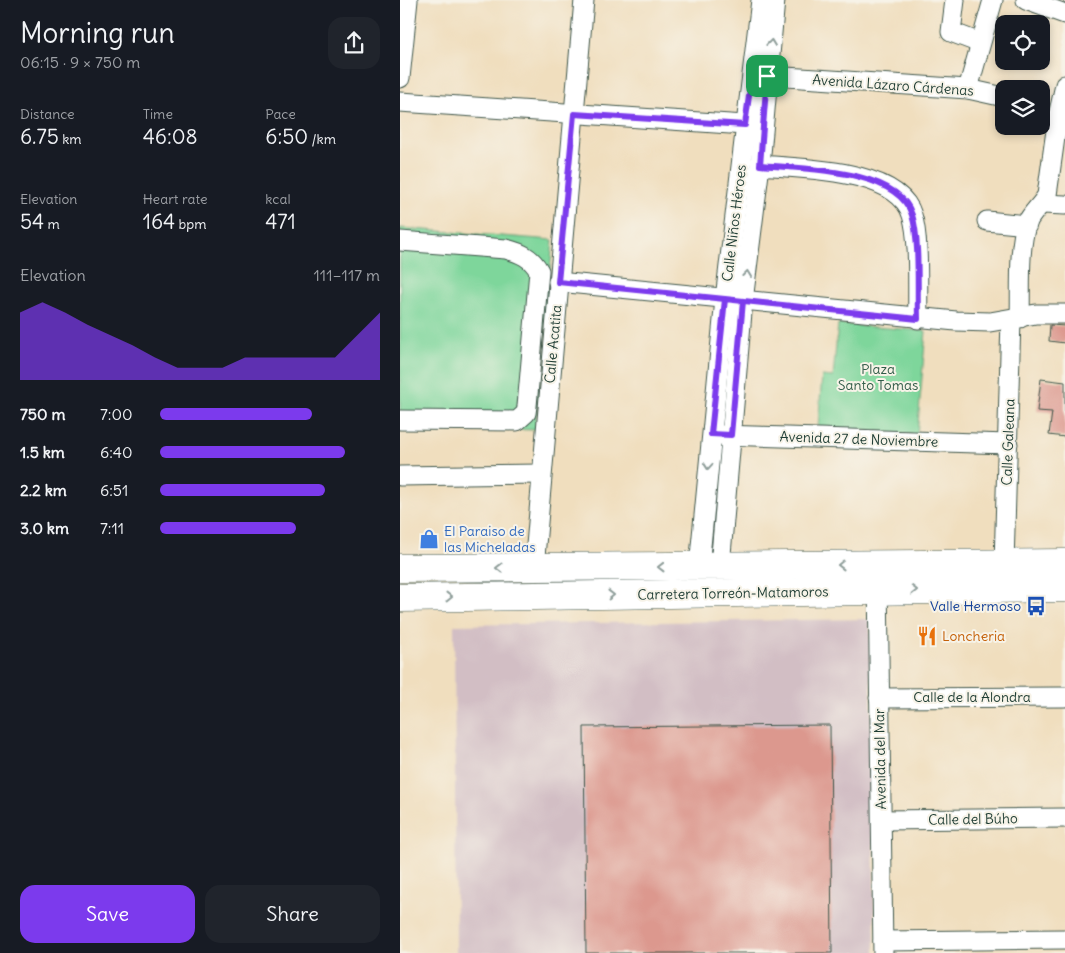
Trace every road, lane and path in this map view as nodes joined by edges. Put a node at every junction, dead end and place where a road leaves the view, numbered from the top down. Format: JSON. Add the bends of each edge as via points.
{"nodes":[{"id":1,"x":408,"y":0,"type":"edge"},
{"id":2,"x":584,"y":0,"type":"edge"},
{"id":3,"x":761,"y":0,"type":"edge"},
{"id":4,"x":775,"y":0,"type":"edge"},
{"id":5,"x":955,"y":0,"type":"edge"},
{"id":6,"x":993,"y":0,"type":"edge"},
{"id":7,"x":1026,"y":0,"type":"edge"},
{"id":8,"x":1065,"y":14,"type":"edge"},
{"id":9,"x":980,"y":43,"type":"junction"},
{"id":10,"x":759,"y":75,"type":"junction"},
{"id":11,"x":400,"y":78,"type":"edge"},
{"id":12,"x":1065,"y":84,"type":"edge"},
{"id":13,"x":968,"y":89,"type":"junction"},
{"id":14,"x":995,"y":95,"type":"edge"},
{"id":15,"x":400,"y":102,"type":"edge"},
{"id":16,"x":574,"y":114,"type":"junction"},
{"id":17,"x":1055,"y":122,"type":"edge"},
{"id":18,"x":745,"y":125,"type":"junction"},
{"id":19,"x":760,"y":165,"type":"junction"},
{"id":20,"x":1043,"y":204,"type":"junction"},
{"id":21,"x":1065,"y":205,"type":"edge"},
{"id":22,"x":987,"y":221,"type":"dead end"},
{"id":23,"x":1027,"y":225,"type":"junction"},
{"id":24,"x":400,"y":241,"type":"edge"},
{"id":25,"x":558,"y":282,"type":"junction"},
{"id":26,"x":725,"y":299,"type":"junction"},
{"id":27,"x":743,"y":301,"type":"junction"},
{"id":28,"x":1065,"y":314,"type":"edge"},
{"id":29,"x":1016,"y":318,"type":"junction"},
{"id":30,"x":918,"y":319,"type":"junction"},
{"id":31,"x":400,"y":420,"type":"edge"},
{"id":32,"x":711,"y":434,"type":"junction"},
{"id":33,"x":731,"y":435,"type":"junction"},
{"id":34,"x":1008,"y":444,"type":"junction"},
{"id":35,"x":540,"y":474,"type":"junction"},
{"id":36,"x":400,"y":476,"type":"edge"},
{"id":37,"x":1065,"y":563,"type":"edge"},
{"id":38,"x":1004,"y":564,"type":"junction"},
{"id":39,"x":709,"y":567,"type":"junction"},
{"id":40,"x":400,"y":568,"type":"edge"},
{"id":41,"x":534,"y":568,"type":"junction"},
{"id":42,"x":878,"y":578,"type":"junction"},
{"id":43,"x":1065,"y":588,"type":"edge"},
{"id":44,"x":400,"y":598,"type":"edge"},
{"id":45,"x":1065,"y":697,"type":"edge"},
{"id":46,"x":879,"y":698,"type":"junction"},
{"id":47,"x":1065,"y":818,"type":"edge"},
{"id":48,"x":882,"y":820,"type":"junction"},
{"id":49,"x":1065,"y":939,"type":"edge"},
{"id":50,"x":883,"y":947,"type":"edge"}],
"edges":[{"from":1,"to":11,"type":"street"},
{"from":2,"to":16,"type":"street","name":"Calle Acatita"},
{"from":3,"to":10,"type":"street","name":"Calle Niños Héroes"},
{"from":10,"to":4,"type":"street","name":"Calle Niños Héroes","one_way":true},
{"from":5,"to":9,"type":"street","via":[[951,32]]},
{"from":6,"to":9,"type":"street"},
{"from":7,"to":8,"type":"street"},
{"from":9,"to":13,"type":"street"},
{"from":10,"to":13,"type":"street","name":"Avenida Lázaro Cárdenas"},
{"from":10,"to":18,"type":"street","name":"Calle Niños Héroes"},
{"from":10,"to":19,"type":"street","name":"Calle Niños Héroes"},
{"from":12,"to":17,"type":"street","name":"Calle Galeana"},
{"from":13,"to":14,"type":"street","name":"Avenida Lázaro Cárdenas"},
{"from":15,"to":16,"type":"street"},
{"from":16,"to":18,"type":"street"},
{"from":16,"to":25,"type":"street","name":"Calle Acatita"},
{"from":17,"to":20,"type":"street","name":"Calle Galeana","via":[[1049,188]]},
{"from":18,"to":26,"type":"street","name":"Calle Niños Héroes"},
{"from":27,"to":19,"type":"street","name":"Calle Niños Héroes","one_way":true},
{"from":19,"to":30,"type":"street","via":[[858,175],[878,182],[906,203],[915,232]]},
{"from":20,"to":21,"type":"street"},
{"from":20,"to":23,"type":"street","name":"Calle Galeana"},
{"from":22,"to":23,"type":"street"},
{"from":23,"to":29,"type":"street","name":"Calle Galeana"},
{"from":24,"to":31,"type":"street","via":[[506,249],[533,261],[538,271],[526,413],[517,421]]},
{"from":25,"to":26,"type":"street"},
{"from":25,"to":35,"type":"street","name":"Calle Acatita"},
{"from":26,"to":27,"type":"street"},
{"from":26,"to":32,"type":"street","name":"Calle Niños Héroes"},
{"from":27,"to":30,"type":"street"},
{"from":27,"to":33,"type":"street","name":"Calle Niños Héroes"},
{"from":28,"to":29,"type":"street"},
{"from":29,"to":30,"type":"street"},
{"from":29,"to":34,"type":"street","name":"Calle Galeana"},
{"from":32,"to":33,"type":"street","name":"Avenida 27 de Noviembre"},
{"from":32,"to":39,"type":"street","name":"Calle Niños Héroes","one_way":true},
{"from":33,"to":34,"type":"street","name":"Avenida 27 de Noviembre"},
{"from":33,"to":39,"type":"street","name":"Calle Niños Héroes"},
{"from":34,"to":38,"type":"street","name":"Calle Galeana"},
{"from":35,"to":36,"type":"street"},
{"from":35,"to":41,"type":"street","name":"Calle Acatita"},
{"from":37,"to":38,"type":"highway"},
{"from":38,"to":42,"type":"highway"},
{"from":39,"to":41,"type":"highway","one_way":true},
{"from":42,"to":39,"type":"highway","one_way":true},
{"from":41,"to":40,"type":"highway","one_way":true},
{"from":42,"to":43,"type":"highway","name":"Carretera Torreón-Matamoros","one_way":true},
{"from":44,"to":42,"type":"highway","name":"Carretera Torreón-Matamoros","one_way":true},
{"from":42,"to":46,"type":"street","name":"Avenida del Mar"},
{"from":45,"to":46,"type":"street","name":"Calle de la Alondra"},
{"from":46,"to":48,"type":"street","name":"Avenida del Mar"},
{"from":47,"to":48,"type":"street","name":"Calle del Búho"},
{"from":48,"to":50,"type":"street","name":"Avenida del Mar"},
{"from":49,"to":50,"type":"street"}]}
